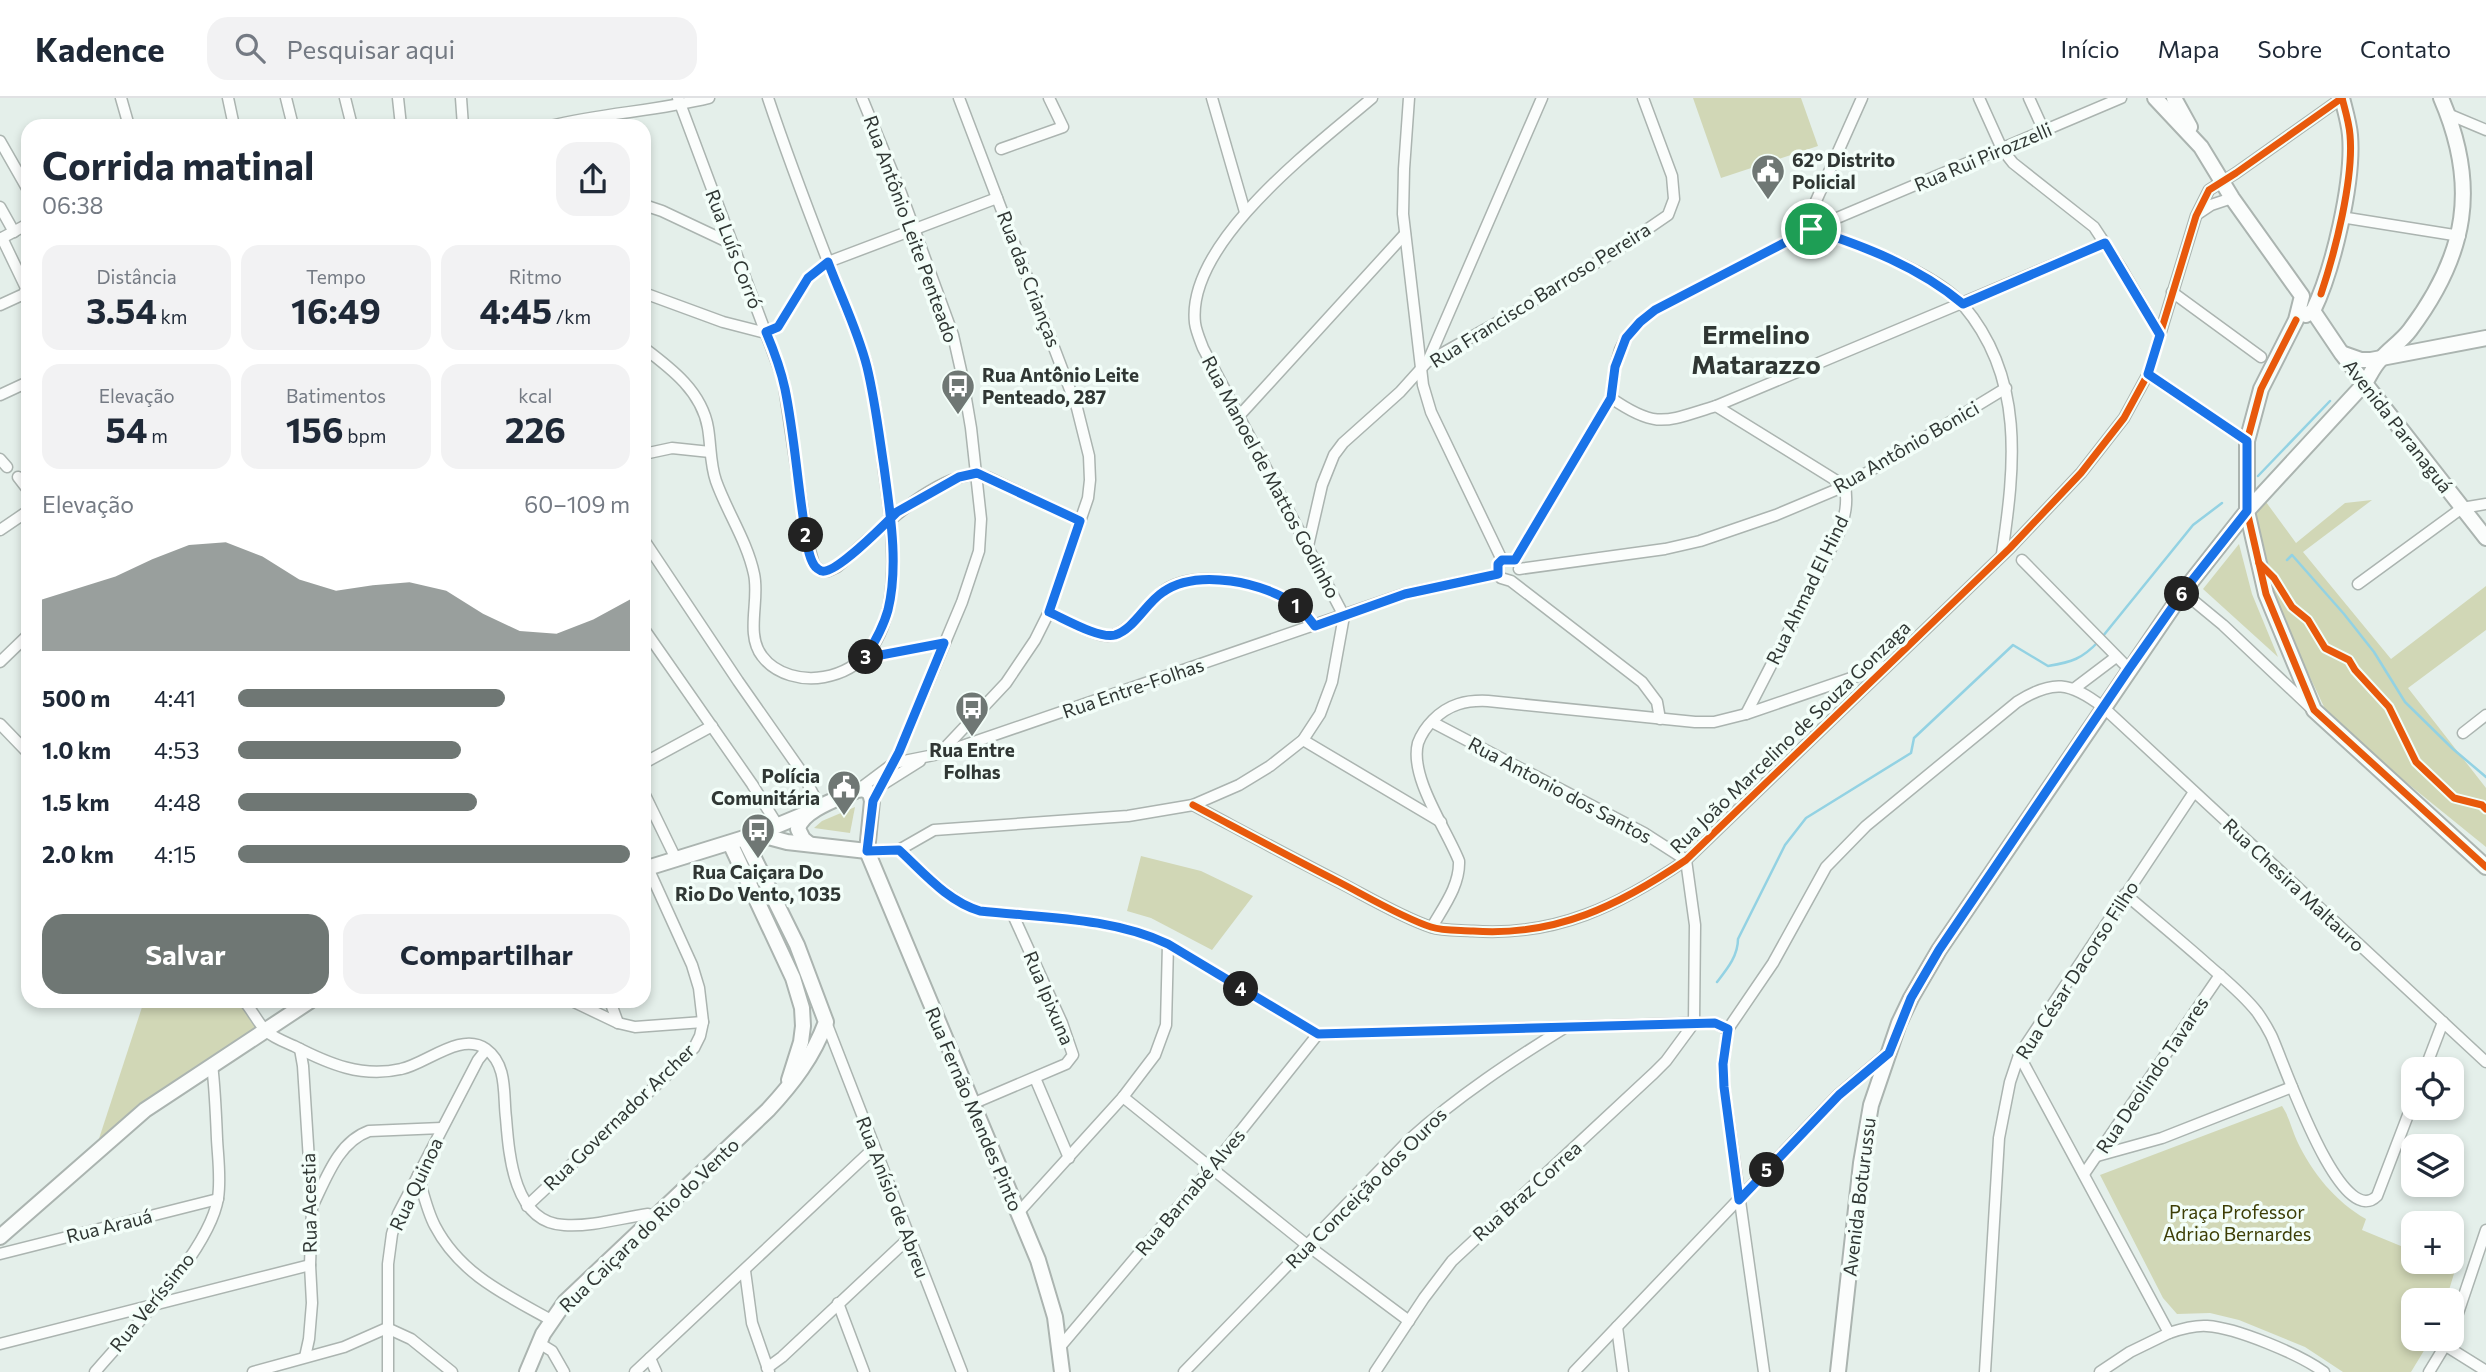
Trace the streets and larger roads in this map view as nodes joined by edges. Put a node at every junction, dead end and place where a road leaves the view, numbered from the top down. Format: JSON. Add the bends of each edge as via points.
{"nodes":[{"id":1,"x":121,"y":98,"type":"edge"},
{"id":2,"x":228,"y":98,"type":"edge"},
{"id":3,"x":286,"y":98,"type":"edge"},
{"id":4,"x":345,"y":98,"type":"edge"},
{"id":5,"x":397,"y":98,"type":"edge"},
{"id":6,"x":461,"y":98,"type":"edge"},
{"id":7,"x":709,"y":98,"type":"edge"},
{"id":8,"x":768,"y":98,"type":"edge"},
{"id":9,"x":862,"y":98,"type":"edge"},
{"id":10,"x":959,"y":98,"type":"edge"},
{"id":11,"x":1049,"y":98,"type":"edge"},
{"id":12,"x":1212,"y":98,"type":"edge"},
{"id":13,"x":1372,"y":98,"type":"edge"},
{"id":14,"x":1409,"y":98,"type":"edge"},
{"id":15,"x":1542,"y":98,"type":"edge"},
{"id":16,"x":1643,"y":98,"type":"edge"},
{"id":17,"x":1862,"y":98,"type":"edge"},
{"id":18,"x":1979,"y":98,"type":"edge"},
{"id":19,"x":2029,"y":98,"type":"edge"},
{"id":20,"x":2102,"y":98,"type":"edge"},
{"id":21,"x":2121,"y":98,"type":"edge"},
{"id":22,"x":2155,"y":98,"type":"edge"},
{"id":23,"x":2174,"y":98,"type":"edge"},
{"id":24,"x":2342,"y":98,"type":"edge"},
{"id":25,"x":2441,"y":98,"type":"edge"},
{"id":26,"x":679,"y":102,"type":"edge"},
{"id":27,"x":2091,"y":110,"type":"junction"},
{"id":28,"x":2448,"y":114,"type":"junction"},
{"id":29,"x":127,"y":119,"type":"edge"},
{"id":30,"x":232,"y":119,"type":"edge"},
{"id":31,"x":291,"y":119,"type":"edge"},
{"id":32,"x":350,"y":119,"type":"edge"},
{"id":33,"x":400,"y":119,"type":"edge"},
{"id":34,"x":462,"y":119,"type":"edge"},
{"id":35,"x":587,"y":119,"type":"edge"},
{"id":36,"x":2486,"y":130,"type":"edge"},
{"id":37,"x":2044,"y":131,"type":"junction"},
{"id":38,"x":0,"y":141,"type":"edge"},
{"id":39,"x":2201,"y":147,"type":"junction"},
{"id":40,"x":1001,"y":149,"type":"dead end"},
{"id":41,"x":2002,"y":149,"type":"junction"},
{"id":42,"x":21,"y":178,"type":"edge"},
{"id":43,"x":2222,"y":181,"type":"junction"},
{"id":44,"x":997,"y":198,"type":"junction"},
{"id":45,"x":2232,"y":198,"type":"junction"},
{"id":46,"x":0,"y":207,"type":"edge"},
{"id":47,"x":651,"y":207,"type":"edge"},
{"id":48,"x":1245,"y":212,"type":"junction"},
{"id":49,"x":2196,"y":216,"type":"junction"},
{"id":50,"x":2341,"y":217,"type":"junction"},
{"id":51,"x":21,"y":228,"type":"edge"},
{"id":52,"x":914,"y":229,"type":"junction"},
{"id":53,"x":1811,"y":229,"type":"junction"},
{"id":54,"x":14,"y":232,"type":"junction"},
{"id":55,"x":1405,"y":234,"type":"junction"},
{"id":56,"x":2460,"y":236,"type":"junction"},
{"id":57,"x":1,"y":239,"type":"edge"},
{"id":58,"x":2105,"y":243,"type":"junction"},
{"id":59,"x":732,"y":244,"type":"junction"},
{"id":60,"x":828,"y":262,"type":"junction"},
{"id":61,"x":21,"y":277,"type":"edge"},
{"id":62,"x":2172,"y":292,"type":"junction"},
{"id":63,"x":21,"y":294,"type":"edge"},
{"id":64,"x":2321,"y":295,"type":"junction"},
{"id":65,"x":651,"y":296,"type":"edge"},
{"id":66,"x":2302,"y":296,"type":"junction"},
{"id":67,"x":1963,"y":304,"type":"junction"},
{"id":68,"x":0,"y":305,"type":"edge"},
{"id":69,"x":2313,"y":311,"type":"junction"},
{"id":70,"x":2296,"y":320,"type":"junction"},
{"id":71,"x":766,"y":332,"type":"junction"},
{"id":72,"x":2160,"y":335,"type":"junction"},
{"id":73,"x":2486,"y":338,"type":"edge"},
{"id":74,"x":651,"y":354,"type":"edge"},
{"id":75,"x":2342,"y":354,"type":"junction"},
{"id":76,"x":2261,"y":357,"type":"dead end"},
{"id":77,"x":2380,"y":359,"type":"junction"},
{"id":78,"x":1427,"y":362,"type":"junction"},
{"id":79,"x":1420,"y":371,"type":"junction"},
{"id":80,"x":2148,"y":374,"type":"junction"},
{"id":81,"x":2365,"y":383,"type":"junction"},
{"id":82,"x":21,"y":385,"type":"edge"},
{"id":83,"x":2006,"y":388,"type":"junction"},
{"id":84,"x":0,"y":395,"type":"edge"},
{"id":85,"x":1611,"y":398,"type":"junction"},
{"id":86,"x":1716,"y":407,"type":"junction"},
{"id":87,"x":1239,"y":416,"type":"junction"},
{"id":88,"x":2247,"y":441,"type":"junction"},
{"id":89,"x":651,"y":452,"type":"edge"},
{"id":90,"x":710,"y":452,"type":"junction"},
{"id":91,"x":977,"y":473,"type":"junction"},
{"id":92,"x":18,"y":477,"type":"dead end"},
{"id":93,"x":21,"y":481,"type":"edge"},
{"id":94,"x":1846,"y":486,"type":"junction"},
{"id":95,"x":2486,"y":504,"type":"edge"},
{"id":96,"x":2462,"y":508,"type":"junction"},
{"id":97,"x":2247,"y":511,"type":"junction"},
{"id":98,"x":21,"y":516,"type":"edge"},
{"id":99,"x":890,"y":519,"type":"junction"},
{"id":100,"x":1080,"y":521,"type":"junction"},
{"id":101,"x":0,"y":530,"type":"edge"},
{"id":102,"x":2486,"y":538,"type":"edge"},
{"id":103,"x":1308,"y":546,"type":"junction"},
{"id":104,"x":651,"y":550,"type":"edge"},
{"id":105,"x":2002,"y":554,"type":"junction"},
{"id":106,"x":1502,"y":560,"type":"junction"},
{"id":107,"x":2022,"y":560,"type":"dead end"},
{"id":108,"x":1517,"y":564,"type":"junction"},
{"id":109,"x":1498,"y":574,"type":"junction"},
{"id":110,"x":1511,"y":581,"type":"junction"},
{"id":111,"x":2358,"y":584,"type":"dead end"},
{"id":112,"x":2183,"y":592,"type":"junction"},
{"id":113,"x":1049,"y":612,"type":"junction"},
{"id":114,"x":1344,"y":616,"type":"junction"},
{"id":115,"x":1315,"y":626,"type":"junction"},
{"id":116,"x":651,"y":639,"type":"edge"},
{"id":117,"x":21,"y":642,"type":"edge"},
{"id":118,"x":944,"y":643,"type":"junction"},
{"id":119,"x":2114,"y":655,"type":"junction"},
{"id":120,"x":865,"y":658,"type":"junction"},
{"id":121,"x":0,"y":662,"type":"edge"},
{"id":122,"x":1889,"y":665,"type":"junction"},
{"id":123,"x":2129,"y":669,"type":"junction"},
{"id":124,"x":2075,"y":688,"type":"junction"},
{"id":125,"x":2103,"y":707,"type":"junction"},
{"id":126,"x":2314,"y":710,"type":"junction"},
{"id":127,"x":1746,"y":714,"type":"junction"},
{"id":128,"x":2486,"y":715,"type":"edge"},
{"id":129,"x":1660,"y":719,"type":"junction"},
{"id":130,"x":1432,"y":722,"type":"junction"},
{"id":131,"x":0,"y":724,"type":"edge"},
{"id":132,"x":712,"y":726,"type":"junction"},
{"id":133,"x":2463,"y":733,"type":"dead end"},
{"id":134,"x":1303,"y":740,"type":"junction"},
{"id":135,"x":21,"y":743,"type":"edge"},
{"id":136,"x":939,"y":754,"type":"junction"},
{"id":137,"x":651,"y":759,"type":"edge"},
{"id":138,"x":922,"y":759,"type":"junction"},
{"id":139,"x":894,"y":763,"type":"junction"},
{"id":140,"x":882,"y":785,"type":"junction"},
{"id":141,"x":857,"y":790,"type":"junction"},
{"id":142,"x":2194,"y":792,"type":"junction"},
{"id":143,"x":873,"y":801,"type":"junction"},
{"id":144,"x":1193,"y":806,"type":"junction"},
{"id":145,"x":651,"y":807,"type":"edge"},
{"id":146,"x":820,"y":807,"type":"junction"},
{"id":147,"x":1441,"y":822,"type":"junction"},
{"id":148,"x":778,"y":826,"type":"junction"},
{"id":149,"x":744,"y":838,"type":"junction"},
{"id":150,"x":809,"y":845,"type":"junction"},
{"id":151,"x":899,"y":850,"type":"junction"},
{"id":152,"x":867,"y":851,"type":"junction"},
{"id":153,"x":676,"y":859,"type":"junction"},
{"id":154,"x":1686,"y":860,"type":"junction"},
{"id":155,"x":651,"y":866,"type":"edge"},
{"id":156,"x":2486,"y":867,"type":"edge"},
{"id":157,"x":651,"y":879,"type":"edge"},
{"id":158,"x":2125,"y":894,"type":"junction"},
{"id":159,"x":1013,"y":915,"type":"junction"},
{"id":160,"x":1432,"y":927,"type":"junction"},
{"id":161,"x":1168,"y":944,"type":"junction"},
{"id":162,"x":2220,"y":975,"type":"junction"},
{"id":163,"x":249,"y":1008,"type":"edge"},
{"id":164,"x":300,"y":1008,"type":"edge"},
{"id":165,"x":587,"y":1008,"type":"edge"},
{"id":166,"x":613,"y":1008,"type":"edge"},
{"id":167,"x":703,"y":1022,"type":"junction"},
{"id":168,"x":826,"y":1022,"type":"junction"},
{"id":169,"x":2443,"y":1022,"type":"junction"},
{"id":170,"x":618,"y":1023,"type":"junction"},
{"id":171,"x":1694,"y":1023,"type":"junction"},
{"id":172,"x":1567,"y":1026,"type":"junction"},
{"id":173,"x":1728,"y":1029,"type":"junction"},
{"id":174,"x":266,"y":1031,"type":"junction"},
{"id":175,"x":1318,"y":1034,"type":"junction"},
{"id":176,"x":801,"y":1042,"type":"junction"},
{"id":177,"x":817,"y":1044,"type":"junction"},
{"id":178,"x":834,"y":1045,"type":"junction"},
{"id":179,"x":300,"y":1049,"type":"junction"},
{"id":180,"x":486,"y":1049,"type":"junction"},
{"id":181,"x":1889,"y":1053,"type":"junction"},
{"id":182,"x":2019,"y":1055,"type":"junction"},
{"id":183,"x":2430,"y":1057,"type":"edge"},
{"id":184,"x":2486,"y":1062,"type":"edge"},
{"id":185,"x":212,"y":1064,"type":"junction"},
{"id":186,"x":1035,"y":1079,"type":"junction"},
{"id":187,"x":2292,"y":1087,"type":"junction"},
{"id":188,"x":787,"y":1088,"type":"junction"},
{"id":189,"x":1123,"y":1097,"type":"junction"},
{"id":190,"x":972,"y":1104,"type":"junction"},
{"id":191,"x":2406,"y":1120,"type":"edge"},
{"id":192,"x":442,"y":1128,"type":"junction"},
{"id":193,"x":874,"y":1148,"type":"junction"},
{"id":194,"x":2097,"y":1156,"type":"junction"},
{"id":195,"x":1069,"y":1158,"type":"junction"},
{"id":196,"x":1212,"y":1167,"type":"junction"},
{"id":197,"x":2084,"y":1174,"type":"junction"},
{"id":198,"x":418,"y":1175,"type":"junction"},
{"id":199,"x":218,"y":1199,"type":"junction"},
{"id":200,"x":1739,"y":1200,"type":"junction"},
{"id":201,"x":527,"y":1206,"type":"junction"},
{"id":202,"x":312,"y":1208,"type":"junction"},
{"id":203,"x":1018,"y":1213,"type":"junction"},
{"id":204,"x":655,"y":1216,"type":"junction"},
{"id":205,"x":2486,"y":1230,"type":"edge"},
{"id":206,"x":0,"y":1237,"type":"edge"},
{"id":207,"x":909,"y":1238,"type":"junction"},
{"id":208,"x":1307,"y":1245,"type":"junction"},
{"id":209,"x":0,"y":1254,"type":"edge"},
{"id":210,"x":310,"y":1265,"type":"junction"},
{"id":211,"x":745,"y":1270,"type":"junction"},
{"id":212,"x":2464,"y":1295,"type":"edge"},
{"id":213,"x":838,"y":1303,"type":"junction"},
{"id":214,"x":150,"y":1307,"type":"junction"},
{"id":215,"x":551,"y":1321,"type":"junction"},
{"id":216,"x":1409,"y":1321,"type":"junction"},
{"id":217,"x":1617,"y":1327,"type":"junction"},
{"id":218,"x":387,"y":1328,"type":"junction"},
{"id":219,"x":2169,"y":1333,"type":"junction"},
{"id":220,"x":539,"y":1343,"type":"junction"},
{"id":221,"x":0,"y":1344,"type":"edge"},
{"id":222,"x":1059,"y":1348,"type":"junction"},
{"id":223,"x":2442,"y":1351,"type":"edge"},
{"id":224,"x":2458,"y":1351,"type":"edge"},
{"id":225,"x":305,"y":1357,"type":"junction"},
{"id":226,"x":650,"y":1358,"type":"junction"},
{"id":227,"x":768,"y":1370,"type":"edge"},
{"id":228,"x":2486,"y":1371,"type":"edge"},
{"id":229,"x":95,"y":1372,"type":"edge"},
{"id":230,"x":253,"y":1372,"type":"edge"},
{"id":231,"x":388,"y":1372,"type":"edge"},
{"id":232,"x":452,"y":1372,"type":"edge"},
{"id":233,"x":527,"y":1372,"type":"edge"},
{"id":234,"x":564,"y":1372,"type":"edge"},
{"id":235,"x":635,"y":1372,"type":"edge"},
{"id":236,"x":656,"y":1372,"type":"edge"},
{"id":237,"x":864,"y":1372,"type":"edge"},
{"id":238,"x":962,"y":1372,"type":"edge"},
{"id":239,"x":1062,"y":1372,"type":"edge"},
{"id":240,"x":1184,"y":1372,"type":"edge"},
{"id":241,"x":1375,"y":1372,"type":"edge"},
{"id":242,"x":1574,"y":1372,"type":"edge"},
{"id":243,"x":1623,"y":1372,"type":"edge"},
{"id":244,"x":1764,"y":1372,"type":"edge"},
{"id":245,"x":1838,"y":1372,"type":"edge"},
{"id":246,"x":1984,"y":1372,"type":"edge"},
{"id":247,"x":2100,"y":1372,"type":"edge"},
{"id":248,"x":2324,"y":1372,"type":"edge"},
{"id":249,"x":2429,"y":1372,"type":"edge"}],
"edges":[{"from":1,"to":29,"type":"street"},
{"from":2,"to":30,"type":"street"},
{"from":3,"to":31,"type":"street"},
{"from":4,"to":32,"type":"street"},
{"from":5,"to":33,"type":"street"},
{"from":6,"to":34,"type":"street"},
{"from":7,"to":26,"type":"street"},
{"from":8,"to":60,"type":"street"},
{"from":9,"to":52,"type":"street","name":"Rua Antônio Leite Penteado"},
{"from":10,"to":44,"type":"street","name":"Rua das Crianças"},
{"from":11,"to":40,"type":"street","via":[[1063,127]]},
{"from":12,"to":48,"type":"street"},
{"from":13,"to":48,"type":"street","name":"Rua Manoel de Mattos Godinho"},
{"from":14,"to":55,"type":"street"},
{"from":15,"to":78,"type":"street"},
{"from":16,"to":78,"type":"street","name":"Rua Francisco Barroso Pereira","via":[[1672,176],[1674,199],[1668,215]]},
{"from":17,"to":53,"type":"street","via":[[1816,201]]},
{"from":18,"to":41,"type":"street"},
{"from":19,"to":37,"type":"street"},
{"from":20,"to":27,"type":"street","name":"Rua Rui Pirozzelli"},
{"from":21,"to":27,"type":"street","name":"Rua Rui Pirozzelli"},
{"from":22,"to":39,"type":"street"},
{"from":23,"to":39,"type":"street"},
{"from":24,"to":43,"type":"street","name":"Rua João Marcelino de Souza Gonzaga"},
{"from":24,"to":50,"type":"street","via":[[2351,151]]},
{"from":25,"to":28,"type":"street","name":"Avenida Boturussu"},
{"from":26,"to":35,"type":"street"},
{"from":26,"to":59,"type":"street","name":"Rua Luís Corró"},
{"from":27,"to":37,"type":"street","name":"Rua Rui Pirozzelli"},
{"from":28,"to":36,"type":"street"},
{"from":28,"to":56,"type":"street","name":"Avenida Boturussu","via":[[2461,171]]},
{"from":37,"to":41,"type":"street","name":"Rua Rui Pirozzelli"},
{"from":38,"to":42,"type":"street"},
{"from":39,"to":43,"type":"street"},
{"from":41,"to":53,"type":"street","name":"Rua Rui Pirozzelli"},
{"from":41,"to":58,"type":"street","via":[[2013,163],[2094,227]]},
{"from":43,"to":45,"type":"street"},
{"from":43,"to":49,"type":"street","name":"Rua João Marcelino de Souza Gonzaga","via":[[2209,190]]},
{"from":44,"to":52,"type":"street"},
{"from":44,"to":100,"type":"street","name":"Rua das Crianças","via":[[1081,423],[1090,480]]},
{"from":45,"to":49,"type":"street"},
{"from":45,"to":66,"type":"street"},
{"from":46,"to":54,"type":"street"},
{"from":47,"to":59,"type":"street"},
{"from":48,"to":87,"type":"street","name":"Rua Manoel de Mattos Godinho","via":[[1210,265],[1195,312],[1203,348]]},
{"from":49,"to":62,"type":"street","name":"Rua João Marcelino de Souza Gonzaga"},
{"from":50,"to":56,"type":"street"},
{"from":50,"to":64,"type":"street"},
{"from":51,"to":54,"type":"street"},
{"from":52,"to":60,"type":"street"},
{"from":52,"to":91,"type":"street","name":"Rua Antônio Leite Penteado","via":[[953,335]]},
{"from":53,"to":67,"type":"street","via":[[1894,261]]},
{"from":53,"to":85,"type":"street","name":"Rua Rui Pirozzelli","via":[[1640,322],[1620,350]]},
{"from":54,"to":57,"type":"street"},
{"from":55,"to":79,"type":"street"},
{"from":55,"to":87,"type":"street"},
{"from":56,"to":77,"type":"street","name":"Avenida Boturussu","via":[[2445,277],[2428,305],[2399,343]]},
{"from":57,"to":61,"type":"street"},
{"from":58,"to":67,"type":"street"},
{"from":58,"to":72,"type":"street"},
{"from":59,"to":71,"type":"street","name":"Rua Luís Corró"},
{"from":60,"to":71,"type":"street","via":[[808,278],[778,327]]},
{"from":60,"to":99,"type":"street","via":[[867,367]]},
{"from":62,"to":72,"type":"street","name":"Rua João Marcelino de Souza Gonzaga"},
{"from":62,"to":76,"type":"street"},
{"from":63,"to":68,"type":"street"},
{"from":64,"to":66,"type":"street"},
{"from":64,"to":69,"type":"street"},
{"from":65,"to":71,"type":"street"},
{"from":66,"to":70,"type":"street"},
{"from":67,"to":83,"type":"street","via":[[1990,348]]},
{"from":67,"to":86,"type":"street"},
{"from":69,"to":70,"type":"street"},
{"from":69,"to":75,"type":"street","name":"Avenida Paranaguá"},
{"from":70,"to":88,"type":"street","via":[[2261,389]]},
{"from":71,"to":99,"type":"street","name":"Rua Luís Corró","via":[[785,390],[814,565],[821,571],[836,567]]},
{"from":72,"to":80,"type":"street","name":"Rua João Marcelino de Souza Gonzaga"},
{"from":73,"to":77,"type":"street"},
{"from":74,"to":90,"type":"street","via":[[699,400],[709,430]]},
{"from":75,"to":77,"type":"street"},
{"from":75,"to":81,"type":"street","name":"Avenida Paranaguá"},
{"from":77,"to":81,"type":"street","name":"Avenida Boturussu"},
{"from":78,"to":79,"type":"street","name":"Rua Francisco Barroso Pereira"},
{"from":79,"to":103,"type":"street","name":"Rua Francisco Barroso Pereira","via":[[1334,455]]},
{"from":79,"to":106,"type":"street","via":[[1431,412]]},
{"from":80,"to":88,"type":"street"},
{"from":80,"to":105,"type":"street","name":"Rua João Marcelino de Souza Gonzaga","via":[[2110,439]]},
{"from":81,"to":96,"type":"street","name":"Avenida Paranaguá"},
{"from":81,"to":97,"type":"street","name":"Avenida Boturussu"},
{"from":82,"to":84,"type":"street"},
{"from":83,"to":94,"type":"street","name":"Rua Antônio Bonici"},
{"from":83,"to":105,"type":"street","via":[[2014,450]]},
{"from":85,"to":86,"type":"street","via":[[1653,421]]},
{"from":85,"to":108,"type":"street"},
{"from":86,"to":94,"type":"street"},
{"from":87,"to":103,"type":"street","name":"Rua Manoel de Mattos Godinho"},
{"from":88,"to":97,"type":"street"},
{"from":89,"to":90,"type":"street","via":[[672,448]]},
{"from":90,"to":120,"type":"street","via":[[715,479],[754,573],[755,637],[765,660],[793,676],[815,678],[835,675]]},
{"from":91,"to":99,"type":"street","via":[[946,483]]},
{"from":91,"to":100,"type":"street"},
{"from":91,"to":118,"type":"street","name":"Rua Antônio Leite Penteado","via":[[979,551]]},
{"from":92,"to":93,"type":"street"},
{"from":94,"to":108,"type":"street","name":"Rua Antônio Bonici","via":[[1700,541],[1665,549]]},
{"from":94,"to":127,"type":"street","name":"Rua Ahmad El Hind","via":[[1846,514],[1839,533]]},
{"from":95,"to":96,"type":"street"},
{"from":96,"to":102,"type":"street","name":"Avenida Paranaguá"},
{"from":96,"to":111,"type":"street"},
{"from":97,"to":112,"type":"street","name":"Avenida Boturussu"},
{"from":97,"to":126,"type":"street","via":[[2266,594]]},
{"from":98,"to":101,"type":"street"},
{"from":99,"to":120,"type":"street","via":[[888,608]]},
{"from":100,"to":113,"type":"street","name":"Rua das Crianças"},
{"from":103,"to":114,"type":"street","name":"Rua Manoel de Mattos Godinho"},
{"from":104,"to":146,"type":"street","via":[[801,771]]},
{"from":105,"to":122,"type":"street","name":"Rua João Marcelino de Souza Gonzaga"},
{"from":106,"to":108,"type":"street","name":"Rua Antônio Bonici"},
{"from":106,"to":109,"type":"street"},
{"from":107,"to":119,"type":"street"},
{"from":108,"to":110,"type":"street","via":[[1516,578]]},
{"from":109,"to":110,"type":"street"},
{"from":109,"to":114,"type":"street","via":[[1405,594]]},
{"from":110,"to":129,"type":"street","via":[[1642,681],[1653,695]]},
{"from":112,"to":123,"type":"street","name":"Avenida Boturussu"},
{"from":112,"to":126,"type":"street"},
{"from":113,"to":115,"type":"street","via":[[1099,634],[1117,634],[1174,585],[1217,580],[1251,585],[1285,598]]},
{"from":113,"to":136,"type":"street","name":"Rua das Crianças","via":[[1006,683]]},
{"from":114,"to":115,"type":"street","name":"Rua Entre-Folhas"},
{"from":114,"to":134,"type":"street","name":"Rua Manoel de Mattos Godinho","via":[[1332,682],[1320,714]]},
{"from":115,"to":136,"type":"street","name":"Rua Entre-Folhas"},
{"from":116,"to":132,"type":"street"},
{"from":117,"to":121,"type":"street"},
{"from":118,"to":120,"type":"street"},
{"from":118,"to":139,"type":"street","name":"Rua Antônio Leite Penteado"},
{"from":119,"to":123,"type":"street"},
{"from":119,"to":124,"type":"street"},
{"from":122,"to":127,"type":"street"},
{"from":122,"to":154,"type":"street","name":"Rua João Marcelino de Souza Gonzaga"},
{"from":123,"to":125,"type":"street","name":"Avenida Boturussu"},
{"from":124,"to":125,"type":"street"},
{"from":124,"to":173,"type":"street","via":[[2047,687],[2017,702],[1838,853]]},
{"from":125,"to":142,"type":"street","name":"Rua Chesira Maltauro"},
{"from":125,"to":181,"type":"street","name":"Avenida Boturussu","via":[[1939,950],[1911,998]]},
{"from":126,"to":156,"type":"street"},
{"from":127,"to":129,"type":"street","via":[[1714,722]]},
{"from":128,"to":133,"type":"street"},
{"from":129,"to":130,"type":"street","via":[[1477,701],[1455,704]]},
{"from":130,"to":147,"type":"street","via":[[1422,734],[1417,754],[1423,785]]},
{"from":130,"to":154,"type":"street","name":"Rua Antonio dos Santos","via":[[1644,833]]},
{"from":131,"to":135,"type":"street"},
{"from":132,"to":137,"type":"street"},
{"from":132,"to":148,"type":"street"},
{"from":134,"to":144,"type":"street","name":"Rua Manoel de Mattos Godinho","via":[[1239,785]]},
{"from":134,"to":147,"type":"street"},
{"from":136,"to":138,"type":"street","name":"Rua Entre-Folhas"},
{"from":138,"to":139,"type":"street","name":"Rua Entre-Folhas"},
{"from":138,"to":140,"type":"street","name":"Rua Entre-Folhas"},
{"from":139,"to":140,"type":"street","name":"Rua Antônio Leite Penteado"},
{"from":139,"to":141,"type":"street"},
{"from":140,"to":143,"type":"street","name":"Rua Antônio Leite Penteado"},
{"from":141,"to":143,"type":"street","via":[[867,790]]},
{"from":141,"to":146,"type":"street"},
{"from":142,"to":158,"type":"street","name":"Rua César Dacorso Filho"},
{"from":142,"to":169,"type":"street","name":"Rua Chesira Maltauro"},
{"from":143,"to":152,"type":"street"},
{"from":144,"to":151,"type":"street","name":"Rua Manoel de Mattos Godinho","via":[[1128,816],[934,830]]},
{"from":144,"to":160,"type":"street","name":"Rua João Marcelino de Souza Gonzaga"},
{"from":145,"to":153,"type":"street"},
{"from":146,"to":148,"type":"street"},
{"from":146,"to":150,"type":"street","via":[[799,825]]},
{"from":147,"to":160,"type":"street","via":[[1460,872]]},
{"from":148,"to":149,"type":"street"},
{"from":149,"to":150,"type":"street"},
{"from":149,"to":153,"type":"street"},
{"from":149,"to":168,"type":"street","via":[[797,945]]},
{"from":149,"to":176,"type":"street","name":"Rua Caiçara do Rio do Vento","via":[[802,1008]]},
{"from":150,"to":152,"type":"street"},
{"from":151,"to":152,"type":"street","name":"Rua Manoel de Mattos Godinho"},
{"from":151,"to":159,"type":"street","via":[[957,901],[980,911]]},
{"from":152,"to":190,"type":"street","name":"Rua Fernão Mendes Pinto"},
{"from":153,"to":155,"type":"street"},
{"from":154,"to":160,"type":"street","name":"Rua João Marcelino de Souza Gonzaga","via":[[1607,908],[1577,919],[1488,932]]},
{"from":154,"to":171,"type":"street","via":[[1695,925]]},
{"from":157,"to":167,"type":"street","name":"Rua Governador Archer","via":[[692,965]]},
{"from":158,"to":162,"type":"street"},
{"from":158,"to":182,"type":"street","name":"Rua César Dacorso Filho"},
{"from":159,"to":161,"type":"street","via":[[1117,926]]},
{"from":159,"to":186,"type":"street","name":"Rua Ipixuna","via":[[1073,1048],[1069,1061]]},
{"from":161,"to":175,"type":"street"},
{"from":161,"to":189,"type":"street","via":[[1168,1002],[1161,1042]]},
{"from":162,"to":187,"type":"street","via":[[2258,1013]]},
{"from":162,"to":194,"type":"street","name":"Rua Deolindo Tavares"},
{"from":163,"to":174,"type":"street"},
{"from":164,"to":174,"type":"street"},
{"from":165,"to":170,"type":"street"},
{"from":166,"to":170,"type":"street"},
{"from":167,"to":170,"type":"street","via":[[635,1027]]},
{"from":167,"to":201,"type":"street","name":"Rua Governador Archer","via":[[694,1048]]},
{"from":168,"to":177,"type":"street","name":"Rua Caiçara do Rio do Vento"},
{"from":168,"to":178,"type":"street","name":"Rua Anísio de Abreu"},
{"from":169,"to":183,"type":"street"},
{"from":169,"to":184,"type":"street","name":"Rua Chesira Maltauro"},
{"from":171,"to":172,"type":"street"},
{"from":171,"to":173,"type":"street","via":[[1715,1023]]},
{"from":171,"to":216,"type":"street","name":"Rua Braz Correa","via":[[1654,1073],[1452,1261]]},
{"from":172,"to":175,"type":"street"},
{"from":172,"to":208,"type":"street","name":"Rua Conceição dos Ouros","via":[[1433,1118]]},
{"from":173,"to":200,"type":"street","via":[[1724,1087]]},
{"from":174,"to":179,"type":"street"},
{"from":174,"to":185,"type":"street"},
{"from":175,"to":196,"type":"street","name":"Rua Barnabé Alves"},
{"from":176,"to":177,"type":"street"},
{"from":176,"to":188,"type":"street","name":"Rua Caiçara do Rio do Vento"},
{"from":177,"to":178,"type":"street"},
{"from":177,"to":188,"type":"street","name":"Rua Caiçara do Rio do Vento"},
{"from":178,"to":193,"type":"street","name":"Rua Anísio de Abreu"},
{"from":179,"to":180,"type":"street","via":[[370,1073],[404,1069],[460,1045]]},
{"from":179,"to":202,"type":"street","name":"Rua Acestia"},
{"from":180,"to":192,"type":"street","name":"Rua Quinoa"},
{"from":180,"to":201,"type":"street","via":[[503,1074],[513,1170]]},
{"from":181,"to":200,"type":"street","via":[[1839,1095]]},
{"from":181,"to":245,"type":"street","name":"Avenida Boturussu","via":[[1871,1105],[1861,1163]]},
{"from":182,"to":197,"type":"street"},
{"from":182,"to":246,"type":"street","name":"Rua César Dacorso Filho","via":[[1999,1138]]},
{"from":185,"to":199,"type":"street","name":"Rua Veríssimo"},
{"from":185,"to":206,"type":"street","via":[[145,1110]]},
{"from":186,"to":190,"type":"street","name":"Rua Ipixuna"},
{"from":186,"to":195,"type":"street"},
{"from":187,"to":191,"type":"street","via":[[2327,1162],[2342,1184],[2364,1202],[2377,1196]]},
{"from":187,"to":194,"type":"street","via":[[2162,1138]]},
{"from":188,"to":204,"type":"street","name":"Rua Caiçara do Rio do Vento"},
{"from":189,"to":195,"type":"street"},
{"from":189,"to":196,"type":"street"},
{"from":190,"to":203,"type":"street","name":"Rua Fernão Mendes Pinto"},
{"from":192,"to":198,"type":"street","name":"Rua Quinoa"},
{"from":192,"to":202,"type":"street","via":[[359,1135],[337,1158]]},
{"from":193,"to":207,"type":"street","name":"Rua Anísio de Abreu"},
{"from":193,"to":211,"type":"street"},
{"from":194,"to":197,"type":"street","name":"Rua Deolindo Tavares"},
{"from":195,"to":203,"type":"street"},
{"from":196,"to":208,"type":"street"},
{"from":196,"to":222,"type":"street","name":"Rua Barnabé Alves"},
{"from":197,"to":219,"type":"street"},
{"from":198,"to":215,"type":"street","via":[[433,1224],[458,1259],[496,1291]]},
{"from":198,"to":218,"type":"street","name":"Rua Quinoa","via":[[392,1234]]},
{"from":199,"to":209,"type":"street","name":"Rua Arauá"},
{"from":199,"to":214,"type":"street","name":"Rua Veríssimo","via":[[200,1242]]},
{"from":200,"to":217,"type":"street"},
{"from":200,"to":244,"type":"street"},
{"from":201,"to":204,"type":"street","via":[[545,1221],[562,1225]]},
{"from":202,"to":210,"type":"street","name":"Rua Acestia"},
{"from":203,"to":222,"type":"street","name":"Rua Fernão Mendes Pinto","via":[[1049,1294]]},
{"from":204,"to":215,"type":"street","name":"Rua Caiçara do Rio do Vento"},
{"from":205,"to":212,"type":"street"},
{"from":207,"to":213,"type":"street"},
{"from":207,"to":238,"type":"street","name":"Rua Anísio de Abreu"},
{"from":208,"to":216,"type":"street"},
{"from":208,"to":240,"type":"street","name":"Rua Conceição dos Ouros"},
{"from":210,"to":214,"type":"street"},
{"from":210,"to":225,"type":"street","name":"Rua Acestia","via":[[312,1303]]},
{"from":211,"to":226,"type":"street"},
{"from":211,"to":227,"type":"street","via":[[752,1323]]},
{"from":213,"to":227,"type":"street"},
{"from":213,"to":237,"type":"street"},
{"from":214,"to":221,"type":"street"},
{"from":214,"to":229,"type":"street","name":"Rua Veríssimo"},
{"from":215,"to":220,"type":"street","name":"Rua Caiçara do Rio do Vento"},
{"from":216,"to":241,"type":"street","name":"Rua Braz Correa"},
{"from":217,"to":242,"type":"street"},
{"from":217,"to":243,"type":"street"},
{"from":218,"to":225,"type":"street","via":[[344,1347]]},
{"from":218,"to":231,"type":"street","name":"Rua Quinoa"},
{"from":218,"to":232,"type":"street","via":[[411,1339]]},
{"from":219,"to":247,"type":"street"},
{"from":219,"to":248,"type":"street","via":[[2193,1326],[2229,1330]]},
{"from":220,"to":233,"type":"street","name":"Rua Caiçara do Rio do Vento"},
{"from":220,"to":234,"type":"street","via":[[552,1351]]},
{"from":222,"to":239,"type":"street","name":"Rua Fernão Mendes Pinto"},
{"from":223,"to":249,"type":"street"},
{"from":224,"to":228,"type":"street"},
{"from":225,"to":230,"type":"street"},
{"from":226,"to":235,"type":"street"},
{"from":226,"to":236,"type":"street"}]}
